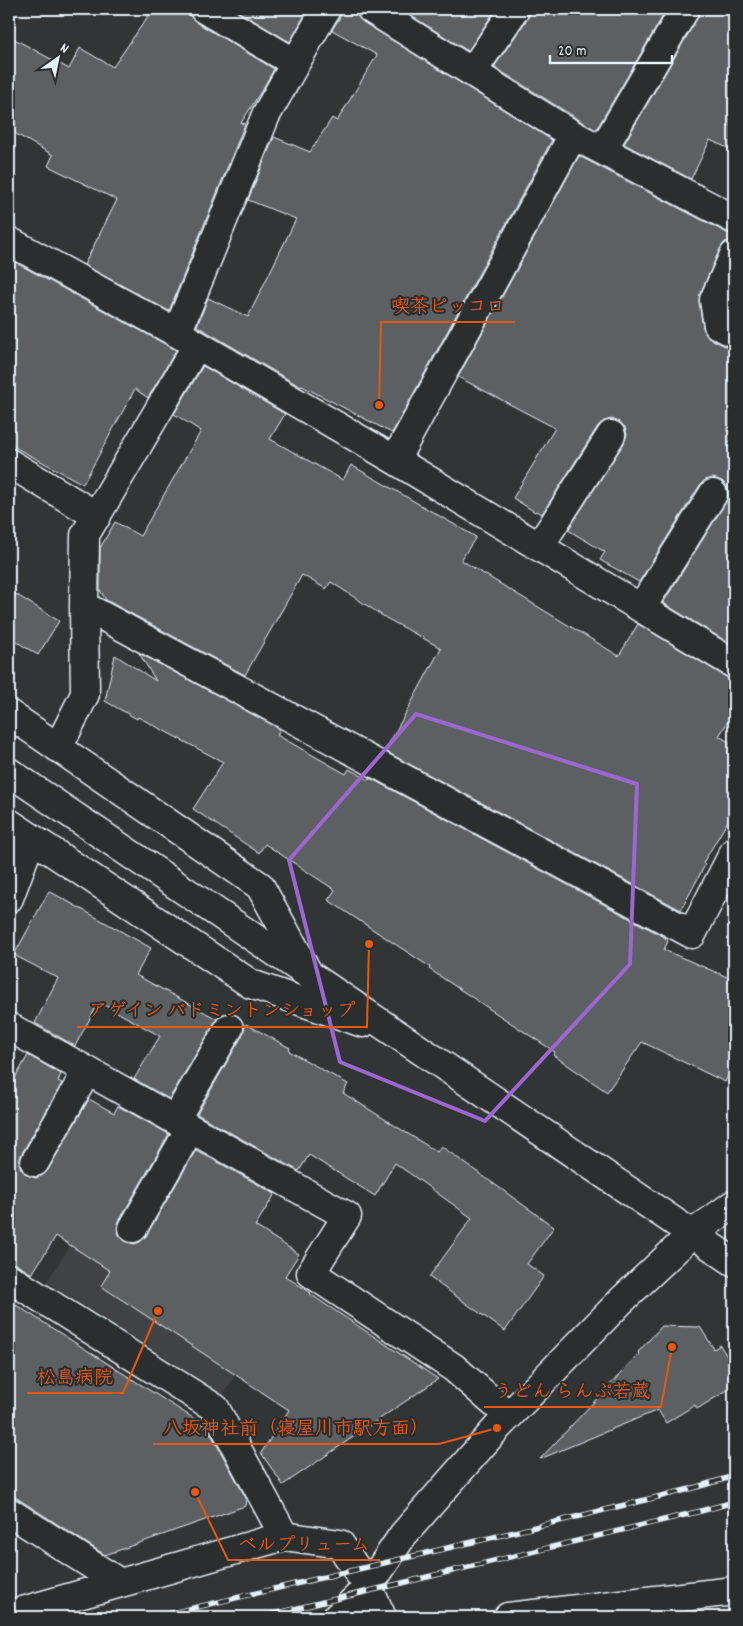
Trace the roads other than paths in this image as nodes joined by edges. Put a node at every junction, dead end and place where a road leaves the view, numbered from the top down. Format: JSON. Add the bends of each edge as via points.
{"nodes":[{"id":1,"x":204,"y":9,"type":"edge"},
{"id":2,"x":326,"y":9,"type":"edge"},
{"id":3,"x":371,"y":9,"type":"edge"},
{"id":4,"x":515,"y":9,"type":"edge"},
{"id":5,"x":685,"y":9,"type":"edge"},
{"id":6,"x":296,"y":63,"type":"junction"},
{"id":7,"x":472,"y":72,"type":"junction"},
{"id":8,"x":574,"y":135,"type":"junction"},
{"id":9,"x":603,"y":149,"type":"junction"},
{"id":10,"x":734,"y":219,"type":"edge"},
{"id":11,"x":9,"y":241,"type":"edge"},
{"id":12,"x":734,"y":255,"type":"edge"},
{"id":13,"x":734,"y":333,"type":"edge"},
{"id":14,"x":187,"y":339,"type":"junction"},
{"id":15,"x":611,"y":435,"type":"dead end"},
{"id":16,"x":395,"y":460,"type":"junction"},
{"id":17,"x":9,"y":463,"type":"edge"},
{"id":18,"x":713,"y":494,"type":"dead end"},
{"id":19,"x":97,"y":516,"type":"junction"},
{"id":20,"x":538,"y":546,"type":"junction"},
{"id":21,"x":84,"y":606,"type":"junction"},
{"id":22,"x":641,"y":608,"type":"junction"},
{"id":23,"x":734,"y":664,"type":"edge"},
{"id":24,"x":9,"y":714,"type":"edge"},
{"id":25,"x":58,"y":748,"type":"junction"},
{"id":26,"x":9,"y":772,"type":"edge"},
{"id":27,"x":9,"y":824,"type":"edge"},
{"id":28,"x":31,"y":838,"type":"junction"},
{"id":29,"x":734,"y":852,"type":"edge"},
{"id":30,"x":9,"y":898,"type":"edge"},
{"id":31,"x":308,"y":974,"type":"junction"},
{"id":32,"x":9,"y":1027,"type":"edge"},
{"id":33,"x":229,"y":1028,"type":"dead end"},
{"id":34,"x":400,"y":1036,"type":"junction"},
{"id":35,"x":87,"y":1071,"type":"junction"},
{"id":36,"x":182,"y":1124,"type":"junction"},
{"id":37,"x":35,"y":1162,"type":"dead end"},
{"id":38,"x":734,"y":1204,"type":"edge"},
{"id":39,"x":133,"y":1228,"type":"dead end"},
{"id":40,"x":692,"y":1234,"type":"junction"},
{"id":41,"x":734,"y":1262,"type":"edge"},
{"id":42,"x":9,"y":1278,"type":"edge"},
{"id":43,"x":509,"y":1416,"type":"junction"},
{"id":44,"x":9,"y":1512,"type":"edge"},
{"id":45,"x":284,"y":1536,"type":"junction"},
{"id":46,"x":120,"y":1583,"type":"junction"},
{"id":47,"x":368,"y":1587,"type":"junction"},
{"id":48,"x":734,"y":1591,"type":"edge"},
{"id":49,"x":14,"y":1615,"type":"edge"},
{"id":50,"x":337,"y":1617,"type":"edge"},
{"id":51,"x":382,"y":1617,"type":"edge"},
{"id":52,"x":508,"y":1617,"type":"edge"}],
"edges":[{"from":1,"to":6,"type":"street"},
{"from":2,"to":6,"type":"street"},
{"from":3,"to":7,"type":"street"},
{"from":4,"to":7,"type":"street"},
{"from":5,"to":9,"type":"street"},
{"from":6,"to":14,"type":"street","via":[[266,115]]},
{"from":7,"to":8,"type":"street"},
{"from":8,"to":9,"type":"street"},
{"from":8,"to":16,"type":"street"},
{"from":9,"to":10,"type":"street"},
{"from":11,"to":14,"type":"street"},
{"from":12,"to":13,"type":"street","via":[[714,300],[718,325]]},
{"from":14,"to":16,"type":"street"},
{"from":14,"to":19,"type":"street"},
{"from":15,"to":20,"type":"street"},
{"from":16,"to":20,"type":"street"},
{"from":17,"to":19,"type":"street"},
{"from":18,"to":22,"type":"street"},
{"from":19,"to":21,"type":"street","via":[[85,535]]},
{"from":20,"to":22,"type":"street"},
{"from":21,"to":25,"type":"street","via":[[85,694]]},
{"from":21,"to":29,"type":"street","via":[[692,934]]},
{"from":22,"to":23,"type":"street"},
{"from":24,"to":25,"type":"street"},
{"from":25,"to":31,"type":"street","via":[[260,886]]},
{"from":26,"to":31,"type":"street"},
{"from":27,"to":28,"type":"street"},
{"from":28,"to":30,"type":"street"},
{"from":28,"to":34,"type":"street","via":[[251,984]]},
{"from":31,"to":34,"type":"street"},
{"from":32,"to":35,"type":"street"},
{"from":33,"to":36,"type":"street"},
{"from":34,"to":40,"type":"street"},
{"from":35,"to":36,"type":"street"},
{"from":35,"to":37,"type":"street"},
{"from":36,"to":39,"type":"street"},
{"from":36,"to":43,"type":"street","via":[[347,1216],[310,1274],[454,1368]]},
{"from":38,"to":40,"type":"street"},
{"from":40,"to":41,"type":"street"},
{"from":40,"to":43,"type":"street","via":[[622,1300]]},
{"from":42,"to":45,"type":"street","via":[[215,1408]]},
{"from":43,"to":47,"type":"street","via":[[403,1535]]},
{"from":44,"to":46,"type":"street"},
{"from":45,"to":46,"type":"street"},
{"from":45,"to":47,"type":"street","via":[[340,1544]]},
{"from":46,"to":49,"type":"street"},
{"from":47,"to":50,"type":"street"},
{"from":47,"to":51,"type":"street"},
{"from":48,"to":52,"type":"street"}]}
